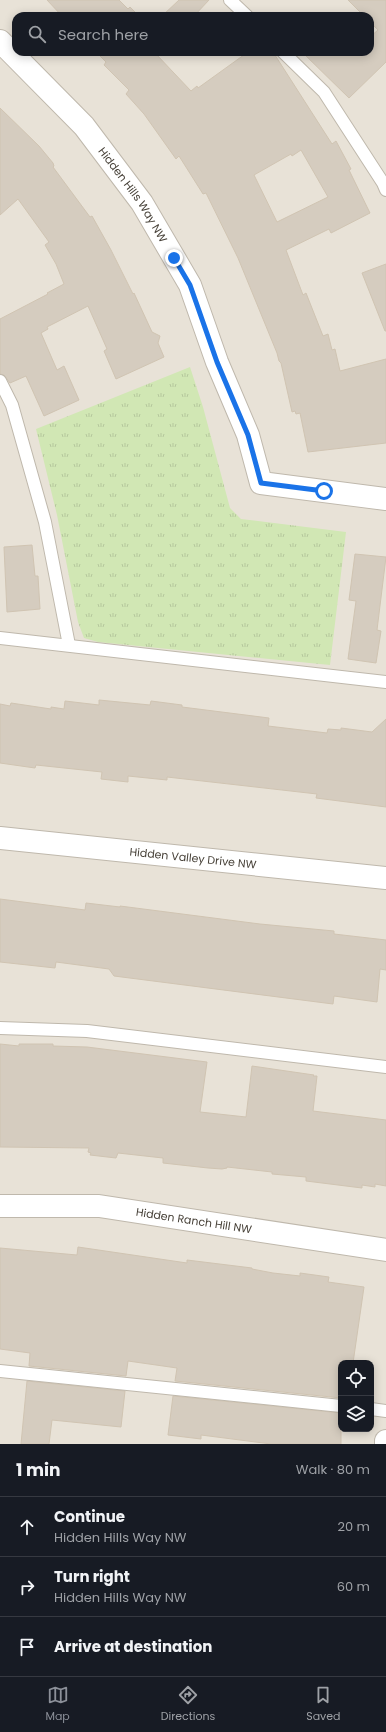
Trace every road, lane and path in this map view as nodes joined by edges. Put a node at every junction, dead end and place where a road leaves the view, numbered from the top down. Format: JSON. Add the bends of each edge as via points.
{"nodes":[{"id":1,"x":230,"y":0,"type":"edge"},
{"id":2,"x":243,"y":12,"type":"edge"},
{"id":3,"x":0,"y":41,"type":"edge"},
{"id":4,"x":12,"y":53,"type":"edge"},
{"id":5,"x":15,"y":56,"type":"edge"},
{"id":6,"x":287,"y":56,"type":"edge"},
{"id":7,"x":386,"y":190,"type":"edge"},
{"id":8,"x":0,"y":381,"type":"edge"},
{"id":9,"x":386,"y":499,"type":"edge"},
{"id":10,"x":0,"y":638,"type":"edge"},
{"id":11,"x":69,"y":645,"type":"junction"},
{"id":12,"x":386,"y":682,"type":"edge"},
{"id":13,"x":0,"y":838,"type":"edge"},
{"id":14,"x":386,"y":878,"type":"edge"},
{"id":15,"x":0,"y":1028,"type":"edge"},
{"id":16,"x":386,"y":1067,"type":"edge"},
{"id":17,"x":0,"y":1206,"type":"edge"},
{"id":18,"x":386,"y":1250,"type":"edge"},
{"id":19,"x":0,"y":1371,"type":"edge"},
{"id":20,"x":338,"y":1406,"type":"edge"},
{"id":21,"x":374,"y":1410,"type":"edge"},
{"id":22,"x":386,"y":1411,"type":"edge"},
{"id":23,"x":386,"y":1441,"type":"edge"},
{"id":24,"x":386,"y":1444,"type":"edge"}],
"edges":[{"from":1,"to":2,"type":"lane"},
{"from":3,"to":4,"type":"street","name":"Hidden Hills Way NW"},
{"from":5,"to":9,"type":"street","name":"Hidden Hills Way NW","via":[[84,126],[142,203],[190,285],[217,362],[248,435],[261,483]]},
{"from":6,"to":7,"type":"lane","via":[[324,92]]},
{"from":8,"to":11,"type":"lane","via":[[12,404],[45,522]]},
{"from":10,"to":11,"type":"lane"},
{"from":11,"to":12,"type":"lane"},
{"from":13,"to":14,"type":"street","name":"Hidden Valley Drive NW"},
{"from":15,"to":16,"type":"lane","via":[[87,1031]]},
{"from":17,"to":18,"type":"street","name":"Hidden Ranch Hill NW","via":[[99,1206]]},
{"from":19,"to":20,"type":"lane"},
{"from":21,"to":22,"type":"lane"},
{"from":23,"to":24,"type":"street"}]}
